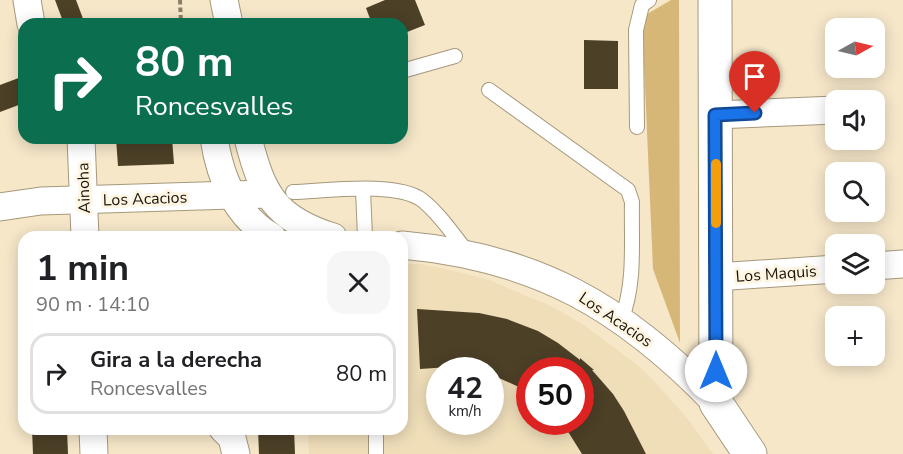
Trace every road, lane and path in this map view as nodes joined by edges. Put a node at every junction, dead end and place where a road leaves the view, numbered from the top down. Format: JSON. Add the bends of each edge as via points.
{"nodes":[{"id":1,"x":27,"y":0,"type":"edge"},
{"id":2,"x":180,"y":0,"type":"edge"},
{"id":3,"x":214,"y":0,"type":"edge"},
{"id":4,"x":224,"y":0,"type":"edge"},
{"id":5,"x":649,"y":0,"type":"edge"},
{"id":6,"x":715,"y":0,"type":"edge"},
{"id":7,"x":30,"y":18,"type":"edge"},
{"id":8,"x":181,"y":18,"type":"edge"},
{"id":9,"x":212,"y":18,"type":"edge"},
{"id":10,"x":228,"y":18,"type":"edge"},
{"id":11,"x":455,"y":56,"type":"dead end"},
{"id":12,"x":408,"y":69,"type":"edge"},
{"id":13,"x":489,"y":90,"type":"dead end"},
{"id":14,"x":825,"y":110,"type":"edge"},
{"id":15,"x":715,"y":115,"type":"junction"},
{"id":16,"x":637,"y":127,"type":"dead end"},
{"id":17,"x":81,"y":144,"type":"edge"},
{"id":18,"x":215,"y":144,"type":"edge"},
{"id":19,"x":250,"y":144,"type":"edge"},
{"id":20,"x":363,"y":190,"type":"junction"},
{"id":21,"x":294,"y":192,"type":"dead end"},
{"id":22,"x":267,"y":194,"type":"junction"},
{"id":23,"x":232,"y":195,"type":"junction"},
{"id":24,"x":84,"y":200,"type":"junction"},
{"id":25,"x":0,"y":207,"type":"edge"},
{"id":26,"x":85,"y":231,"type":"edge"},
{"id":27,"x":263,"y":231,"type":"edge"},
{"id":28,"x":316,"y":231,"type":"edge"},
{"id":29,"x":365,"y":231,"type":"edge"},
{"id":30,"x":408,"y":245,"type":"edge"},
{"id":31,"x":469,"y":254,"type":"junction"},
{"id":32,"x":903,"y":264,"type":"edge"},
{"id":33,"x":885,"y":265,"type":"edge"},
{"id":34,"x":825,"y":270,"type":"edge"},
{"id":35,"x":716,"y":277,"type":"junction"},
{"id":36,"x":621,"y":320,"type":"junction"},
{"id":37,"x":716,"y":403,"type":"junction"},
{"id":38,"x":229,"y":435,"type":"edge"},
{"id":39,"x":376,"y":435,"type":"edge"},
{"id":40,"x":236,"y":454,"type":"edge"},
{"id":41,"x":376,"y":454,"type":"edge"},
{"id":42,"x":750,"y":454,"type":"edge"}],
"edges":[{"from":1,"to":7,"type":"street"},
{"from":2,"to":8,"type":"path"},
{"from":3,"to":9,"type":"street"},
{"from":4,"to":10,"type":"street"},
{"from":5,"to":16,"type":"lane","via":[[642,6],[636,30]]},
{"from":6,"to":15,"type":"main road"},
{"from":11,"to":12,"type":"lane"},
{"from":13,"to":36,"type":"lane","via":[[628,190],[630,287]]},
{"from":14,"to":15,"type":"street"},
{"from":15,"to":35,"type":"main road"},
{"from":17,"to":24,"type":"street","name":"Ainoha"},
{"from":18,"to":23,"type":"street"},
{"from":19,"to":22,"type":"street"},
{"from":20,"to":21,"type":"lane"},
{"from":20,"to":29,"type":"lane"},
{"from":20,"to":31,"type":"lane","via":[[395,189],[412,194]]},
{"from":22,"to":23,"type":"street","name":"Los Acacios"},
{"from":22,"to":28,"type":"street","via":[[282,211]]},
{"from":23,"to":24,"type":"street","name":"Los Acacios"},
{"from":23,"to":27,"type":"street","via":[[243,213]]},
{"from":24,"to":25,"type":"street","name":"Los Acacios"},
{"from":24,"to":26,"type":"street","name":"Ainoha"},
{"from":30,"to":31,"type":"street","name":"Los Acacios"},
{"from":31,"to":36,"type":"street","name":"Los Acacios","via":[[554,282]]},
{"from":32,"to":33,"type":"street"},
{"from":34,"to":35,"type":"street","name":"Los Maquis"},
{"from":35,"to":37,"type":"main road"},
{"from":36,"to":37,"type":"street","name":"Los Acacios","via":[[657,346]]},
{"from":37,"to":42,"type":"main road","name":"Los Acacios"},
{"from":38,"to":40,"type":"street"},
{"from":39,"to":41,"type":"lane"}]}
